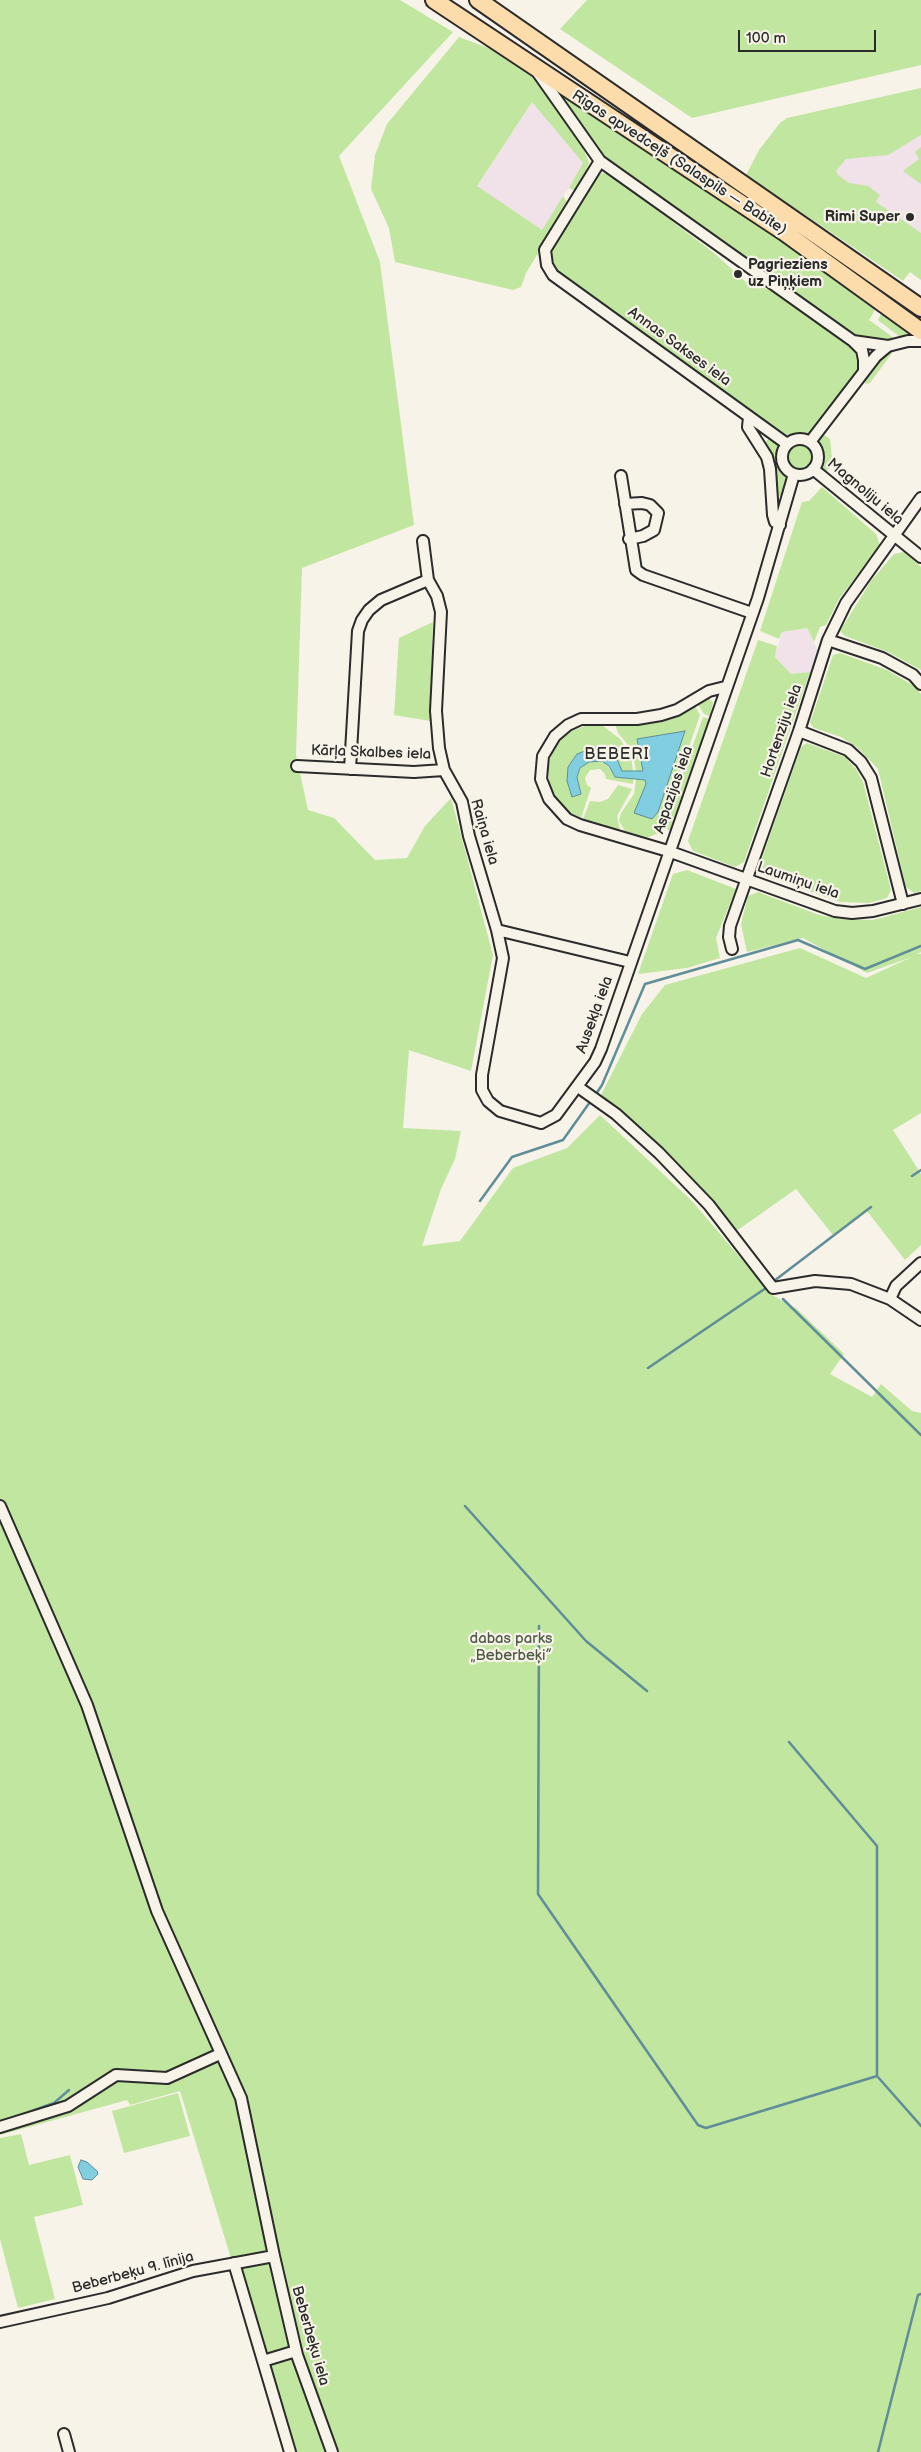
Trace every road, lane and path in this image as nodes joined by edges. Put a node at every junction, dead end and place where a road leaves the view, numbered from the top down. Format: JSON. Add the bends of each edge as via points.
{"nodes":[{"id":1,"x":434,"y":0,"type":"edge"},
{"id":2,"x":478,"y":0,"type":"edge"},
{"id":3,"x":534,"y":67,"type":"junction"},
{"id":4,"x":600,"y":161,"type":"junction"},
{"id":5,"x":921,"y":308,"type":"edge"},
{"id":6,"x":921,"y":331,"type":"edge"},
{"id":7,"x":853,"y":341,"type":"junction"},
{"id":8,"x":921,"y":341,"type":"edge"},
{"id":9,"x":888,"y":346,"type":"junction"},
{"id":10,"x":864,"y":371,"type":"junction"},
{"id":11,"x":749,"y":417,"type":"junction"},
{"id":12,"x":810,"y":442,"type":"junction"},
{"id":13,"x":787,"y":444,"type":"junction"},
{"id":14,"x":813,"y":468,"type":"junction"},
{"id":15,"x":794,"y":474,"type":"junction"},
{"id":16,"x":621,"y":476,"type":"dead end"},
{"id":17,"x":921,"y":498,"type":"edge"},
{"id":18,"x":625,"y":504,"type":"junction"},
{"id":19,"x":780,"y":525,"type":"junction"},
{"id":20,"x":894,"y":536,"type":"junction"},
{"id":21,"x":630,"y":539,"type":"junction"},
{"id":22,"x":423,"y":541,"type":"dead end"},
{"id":23,"x":921,"y":557,"type":"edge"},
{"id":24,"x":428,"y":580,"type":"junction"},
{"id":25,"x":752,"y":613,"type":"junction"},
{"id":26,"x":828,"y":640,"type":"junction"},
{"id":27,"x":921,"y":684,"type":"edge"},
{"id":28,"x":725,"y":687,"type":"junction"},
{"id":29,"x":799,"y":732,"type":"junction"},
{"id":30,"x":297,"y":766,"type":"dead end"},
{"id":31,"x":350,"y":769,"type":"junction"},
{"id":32,"x":444,"y":770,"type":"junction"},
{"id":33,"x":668,"y":851,"type":"junction"},
{"id":34,"x":746,"y":879,"type":"junction"},
{"id":35,"x":921,"y":899,"type":"edge"},
{"id":36,"x":903,"y":904,"type":"junction"},
{"id":37,"x":497,"y":930,"type":"junction"},
{"id":38,"x":732,"y":949,"type":"dead end"},
{"id":39,"x":630,"y":962,"type":"junction"},
{"id":40,"x":578,"y":1087,"type":"junction"},
{"id":41,"x":921,"y":1264,"type":"edge"},
{"id":42,"x":890,"y":1299,"type":"junction"},
{"id":43,"x":921,"y":1320,"type":"edge"},
{"id":44,"x":0,"y":1506,"type":"edge"},
{"id":45,"x":220,"y":2054,"type":"junction"},
{"id":46,"x":0,"y":2128,"type":"edge"},
{"id":47,"x":274,"y":2256,"type":"junction"},
{"id":48,"x":234,"y":2263,"type":"junction"},
{"id":49,"x":0,"y":2322,"type":"edge"},
{"id":50,"x":296,"y":2351,"type":"junction"},
{"id":51,"x":263,"y":2361,"type":"junction"},
{"id":52,"x":64,"y":2434,"type":"dead end"},
{"id":53,"x":69,"y":2452,"type":"edge"},
{"id":54,"x":290,"y":2452,"type":"edge"},
{"id":55,"x":332,"y":2452,"type":"edge"}],
"edges":[{"from":1,"to":3,"type":"highway","name":"Rīgas apvedceļš (Salaspils — Babīte)"},
{"from":2,"to":5,"type":"highway","name":"Rīgas apvedceļš (Salaspils — Babīte)"},
{"from":3,"to":4,"type":"street"},
{"from":3,"to":6,"type":"highway","name":"Rīgas apvedceļš (Salaspils — Babīte)","via":[[784,232]]},
{"from":4,"to":7,"type":"street"},
{"from":4,"to":11,"type":"street","name":"Annas Sakses iela","via":[[545,250],[547,265],[553,275]]},
{"from":7,"to":9,"type":"street"},
{"from":7,"to":10,"type":"street","via":[[862,350]]},
{"from":8,"to":9,"type":"street"},
{"from":9,"to":10,"type":"street"},
{"from":10,"to":12,"type":"street"},
{"from":11,"to":13,"type":"street","name":"Annas Sakses iela"},
{"from":11,"to":19,"type":"street","via":[[748,427],[767,457],[773,515]]},
{"from":12,"to":13,"type":"street","via":[[798,438]]},
{"from":12,"to":14,"type":"street","via":[[818,454]]},
{"from":13,"to":15,"type":"street","via":[[782,450],[783,464]]},
{"from":14,"to":15,"type":"street","via":[[801,475]]},
{"from":14,"to":20,"type":"street","name":"Magnoliju iela"},
{"from":15,"to":19,"type":"street","name":"Aspazijas iela"},
{"from":16,"to":18,"type":"street"},
{"from":17,"to":20,"type":"street","name":"Hortenziju iela"},
{"from":18,"to":21,"type":"street"},
{"from":18,"to":21,"type":"street","via":[[650,505],[658,513],[654,530]]},
{"from":19,"to":25,"type":"street","name":"Aspazijas iela"},
{"from":20,"to":23,"type":"street","name":"Magnoliju iela"},
{"from":20,"to":26,"type":"street","name":"Hortenziju iela","via":[[846,603]]},
{"from":21,"to":25,"type":"street","via":[[636,570],[643,575]]},
{"from":22,"to":24,"type":"street"},
{"from":24,"to":31,"type":"street","via":[[381,600],[362,620],[358,631]]},
{"from":24,"to":32,"type":"street","name":"Raiņa iela","via":[[438,596],[442,612],[436,711]]},
{"from":25,"to":28,"type":"street","name":"Aspazijas iela"},
{"from":26,"to":27,"type":"street","via":[[882,658],[913,675]]},
{"from":26,"to":29,"type":"street","name":"Hortenziju iela"},
{"from":28,"to":33,"type":"street","name":"Aspazijas iela"},
{"from":28,"to":33,"type":"street","name":"Aspazijas iela","via":[[709,691],[677,710],[661,715],[637,719],[582,719],[555,736],[543,756],[544,788],[551,803],[566,819]]},
{"from":29,"to":34,"type":"street","name":"Hortenziju iela"},
{"from":29,"to":36,"type":"street","via":[[848,750],[871,778]]},
{"from":30,"to":31,"type":"street","name":"Kārļa Skalbes iela"},
{"from":31,"to":32,"type":"street","name":"Kārļa Skalbes iela"},
{"from":32,"to":37,"type":"street","name":"Raiņa iela","via":[[462,802]]},
{"from":33,"to":34,"type":"street","name":"Laumiņu iela"},
{"from":33,"to":39,"type":"street","name":"Ausekļa iela"},
{"from":34,"to":36,"type":"street","name":"Laumiņu iela","via":[[835,911],[852,913]]},
{"from":34,"to":38,"type":"street","name":"Hortenziju iela","via":[[730,926]]},
{"from":35,"to":36,"type":"street","name":"Laumiņu iela"},
{"from":37,"to":39,"type":"street"},
{"from":37,"to":40,"type":"street","name":"Ausekļa iela","via":[[503,958],[482,1090],[488,1101],[500,1111],[541,1123],[556,1115]]},
{"from":39,"to":40,"type":"street","name":"Ausekļa iela","via":[[601,1049]]},
{"from":40,"to":42,"type":"street","via":[[616,1114],[684,1179],[709,1205],[773,1288],[815,1281],[838,1282]]},
{"from":41,"to":42,"type":"street","via":[[896,1286]]},
{"from":42,"to":43,"type":"street"},
{"from":44,"to":45,"type":"street","name":"Beberbeķu iela","via":[[87,1706],[157,1911]]},
{"from":45,"to":46,"type":"street","via":[[167,2078],[116,2075],[68,2106]]},
{"from":45,"to":47,"type":"street","name":"Beberbeķu iela","via":[[241,2098]]},
{"from":47,"to":48,"type":"street","name":"Beberbeķu 9. līnija"},
{"from":47,"to":50,"type":"street","name":"Beberbeķu iela"},
{"from":48,"to":49,"type":"street","name":"Beberbeķu 9. līnija","via":[[193,2271],[108,2298]]},
{"from":48,"to":51,"type":"street"},
{"from":50,"to":51,"type":"street"},
{"from":50,"to":55,"type":"street","name":"Beberbeķu iela"},
{"from":51,"to":54,"type":"street"},
{"from":52,"to":53,"type":"street"}]}
